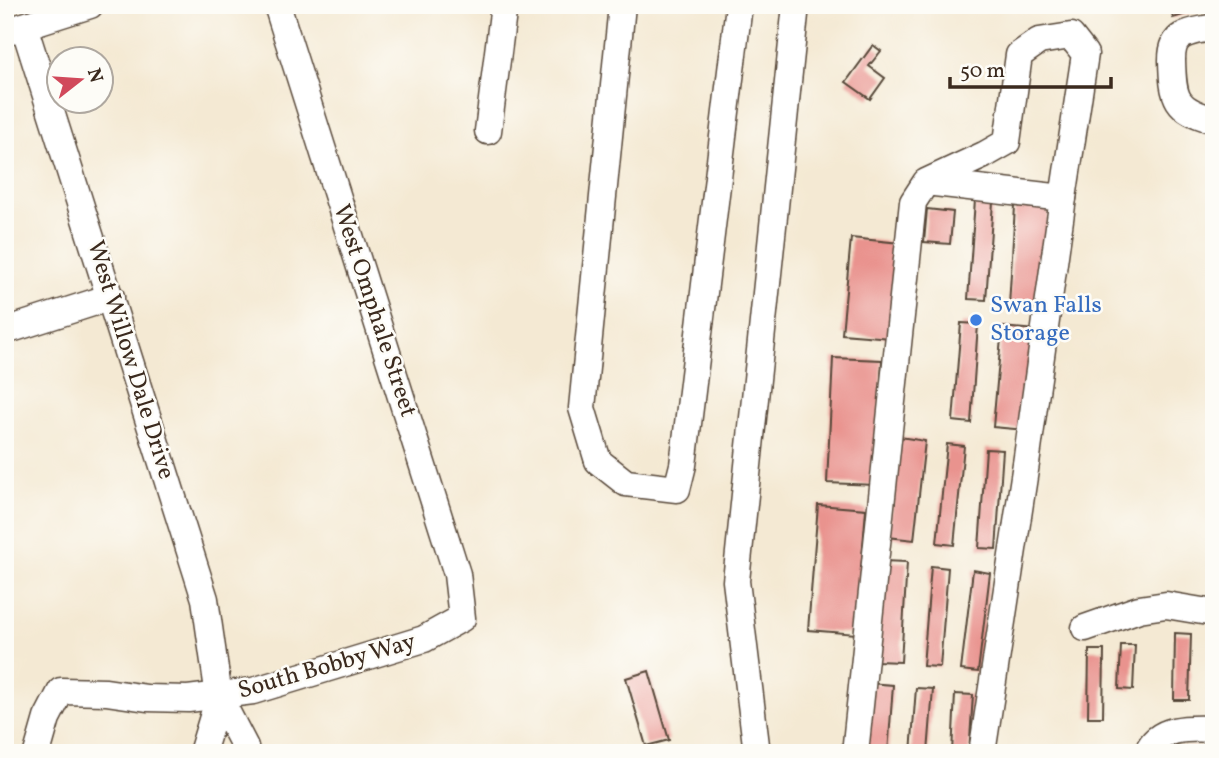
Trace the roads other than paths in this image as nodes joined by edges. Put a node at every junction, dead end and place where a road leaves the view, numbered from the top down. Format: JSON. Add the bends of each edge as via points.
{"nodes":[{"id":1,"x":90,"y":5,"type":"edge"},
{"id":2,"x":277,"y":5,"type":"edge"},
{"id":3,"x":503,"y":5,"type":"edge"},
{"id":4,"x":622,"y":5,"type":"edge"},
{"id":5,"x":738,"y":5,"type":"edge"},
{"id":6,"x":796,"y":5,"type":"edge"},
{"id":7,"x":1214,"y":27,"type":"edge"},
{"id":8,"x":15,"y":29,"type":"edge"},
{"id":9,"x":1214,"y":120,"type":"edge"},
{"id":10,"x":488,"y":131,"type":"dead end"},
{"id":11,"x":926,"y":182,"type":"junction"},
{"id":12,"x":1063,"y":198,"type":"junction"},
{"id":13,"x":111,"y":297,"type":"junction"},
{"id":14,"x":5,"y":331,"type":"edge"},
{"id":15,"x":1214,"y":613,"type":"edge"},
{"id":16,"x":463,"y":618,"type":"joint"},
{"id":17,"x":1086,"y":628,"type":"dead end"},
{"id":18,"x":219,"y":697,"type":"junction"},
{"id":19,"x":1214,"y":729,"type":"edge"},
{"id":20,"x":37,"y":753,"type":"edge"},
{"id":21,"x":202,"y":753,"type":"edge"},
{"id":22,"x":246,"y":753,"type":"edge"},
{"id":23,"x":757,"y":753,"type":"edge"},
{"id":24,"x":855,"y":753,"type":"edge"},
{"id":25,"x":982,"y":753,"type":"edge"},
{"id":26,"x":1147,"y":753,"type":"edge"}],
"edges":[{"from":1,"to":8,"type":"street"},
{"from":2,"to":16,"type":"street","name":"West Omphale Street","via":[[457,574]]},
{"from":3,"to":10,"type":"street"},
{"from":4,"to":5,"type":"street","via":[[582,408],[598,461],[626,483],[677,489]]},
{"from":6,"to":23,"type":"street","via":[[736,581]]},
{"from":7,"to":9,"type":"street","via":[[1175,42],[1171,79],[1173,92],[1191,114]]},
{"from":8,"to":13,"type":"street","name":"West Willow Dale Drive"},
{"from":11,"to":12,"type":"street"},
{"from":11,"to":12,"type":"street","via":[[1007,142],[1019,55],[1039,41],[1071,36],[1085,54]]},
{"from":11,"to":24,"type":"street","via":[[913,202]]},
{"from":12,"to":25,"type":"street"},
{"from":13,"to":14,"type":"street"},
{"from":13,"to":18,"type":"street","name":"West Willow Dale Drive","via":[[205,599]]},
{"from":15,"to":17,"type":"street","via":[[1166,605],[1139,609]]},
{"from":16,"to":18,"type":"street","name":"South Bobby Way","via":[[424,639]]},
{"from":18,"to":20,"type":"street","name":"South Bobby Way","via":[[147,698],[61,691]]},
{"from":18,"to":21,"type":"street","name":"West Willow Dale Drive"},
{"from":18,"to":22,"type":"street","name":"West Willow Dale Drive"},
{"from":19,"to":26,"type":"street","via":[[1176,729],[1159,737]]}]}
